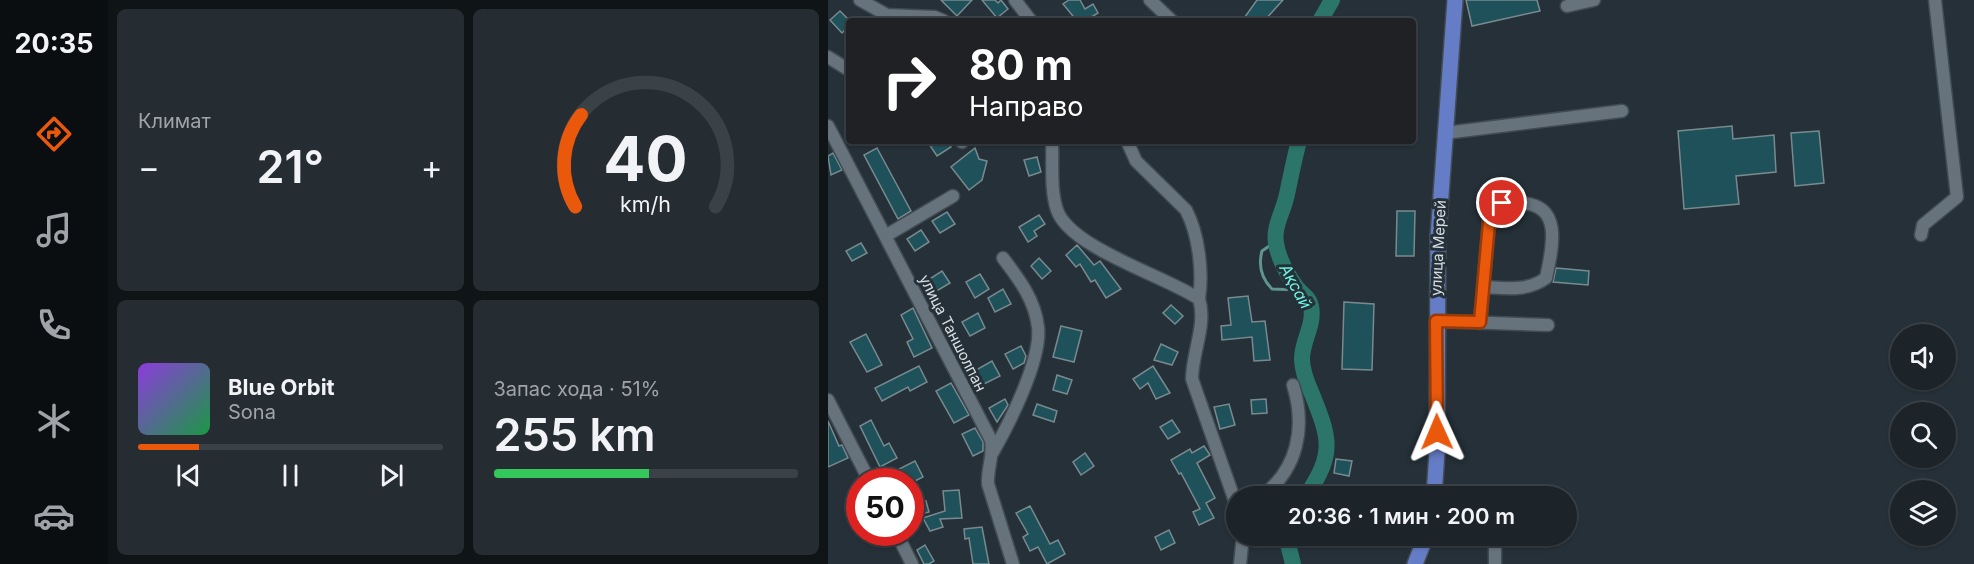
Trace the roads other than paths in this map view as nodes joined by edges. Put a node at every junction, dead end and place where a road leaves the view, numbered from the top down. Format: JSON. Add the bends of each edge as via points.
{"nodes":[{"id":1,"x":860,"y":0,"type":"edge"},
{"id":2,"x":1015,"y":0,"type":"edge"},
{"id":3,"x":1150,"y":0,"type":"edge"},
{"id":4,"x":1455,"y":0,"type":"edge"},
{"id":5,"x":1594,"y":0,"type":"edge"},
{"id":6,"x":1935,"y":0,"type":"edge"},
{"id":7,"x":1567,"y":6,"type":"dead end"},
{"id":8,"x":938,"y":18,"type":"edge"},
{"id":9,"x":1029,"y":18,"type":"edge"},
{"id":10,"x":1169,"y":18,"type":"edge"},
{"id":11,"x":828,"y":57,"type":"edge"},
{"id":12,"x":846,"y":68,"type":"edge"},
{"id":13,"x":1622,"y":111,"type":"dead end"},
{"id":14,"x":828,"y":126,"type":"edge"},
{"id":15,"x":1445,"y":133,"type":"junction"},
{"id":16,"x":1052,"y":144,"type":"edge"},
{"id":17,"x":1128,"y":144,"type":"edge"},
{"id":18,"x":953,"y":196,"type":"dead end"},
{"id":19,"x":886,"y":235,"type":"junction"},
{"id":20,"x":1921,"y":235,"type":"dead end"},
{"id":21,"x":1003,"y":258,"type":"dead end"},
{"id":22,"x":1483,"y":287,"type":"junction"},
{"id":23,"x":1199,"y":299,"type":"junction"},
{"id":24,"x":1436,"y":321,"type":"junction"},
{"id":25,"x":1480,"y":322,"type":"junction"},
{"id":26,"x":1548,"y":324,"type":"dead end"},
{"id":27,"x":1293,"y":385,"type":"dead end"},
{"id":28,"x":828,"y":400,"type":"edge"},
{"id":29,"x":993,"y":453,"type":"junction"},
{"id":30,"x":863,"y":468,"type":"edge"},
{"id":31,"x":1230,"y":486,"type":"edge"},
{"id":32,"x":1272,"y":486,"type":"edge"},
{"id":33,"x":1435,"y":486,"type":"edge"},
{"id":34,"x":903,"y":546,"type":"edge"},
{"id":35,"x":1242,"y":546,"type":"edge"},
{"id":36,"x":1422,"y":546,"type":"edge"},
{"id":37,"x":1495,"y":546,"type":"edge"},
{"id":38,"x":912,"y":564,"type":"edge"},
{"id":39,"x":1013,"y":564,"type":"edge"},
{"id":40,"x":1240,"y":564,"type":"edge"},
{"id":41,"x":1415,"y":564,"type":"edge"},
{"id":42,"x":1494,"y":564,"type":"edge"}],
"edges":[{"from":1,"to":8,"type":"street","via":[[887,15]]},
{"from":2,"to":9,"type":"street"},
{"from":3,"to":10,"type":"street"},
{"from":4,"to":15,"type":"main road","name":"улица Мерей"},
{"from":5,"to":7,"type":"street"},
{"from":6,"to":20,"type":"street","via":[[1958,197],[1923,225]]},
{"from":11,"to":12,"type":"street"},
{"from":13,"to":15,"type":"street"},
{"from":14,"to":19,"type":"street","name":"улица Таншолпан"},
{"from":15,"to":24,"type":"main road","name":"улица Мерей"},
{"from":16,"to":23,"type":"street","via":[[1054,198],[1065,224],[1107,252]]},
{"from":17,"to":23,"type":"street","via":[[1136,161],[1191,219],[1202,280]]},
{"from":18,"to":19,"type":"street"},
{"from":19,"to":29,"type":"street","name":"улица Таншолпан","via":[[991,440]]},
{"from":21,"to":29,"type":"street","via":[[1029,297],[1038,337],[1011,419]]},
{"from":22,"to":22,"type":"street","via":[[1490,212],[1502,203],[1533,204],[1544,209],[1551,222],[1552,250],[1546,278],[1520,289]]},
{"from":22,"to":25,"type":"street"},
{"from":23,"to":31,"type":"street","via":[[1201,320],[1192,379]]},
{"from":24,"to":25,"type":"street"},
{"from":24,"to":33,"type":"main road","name":"улица Мерей"},
{"from":25,"to":26,"type":"street"},
{"from":27,"to":32,"type":"street","via":[[1300,423],[1294,457]]},
{"from":28,"to":30,"type":"street"},
{"from":29,"to":39,"type":"street","name":"улица Таншолпан","via":[[988,484]]},
{"from":34,"to":38,"type":"street"},
{"from":35,"to":40,"type":"street"},
{"from":36,"to":41,"type":"main road"},
{"from":37,"to":42,"type":"street"}]}
